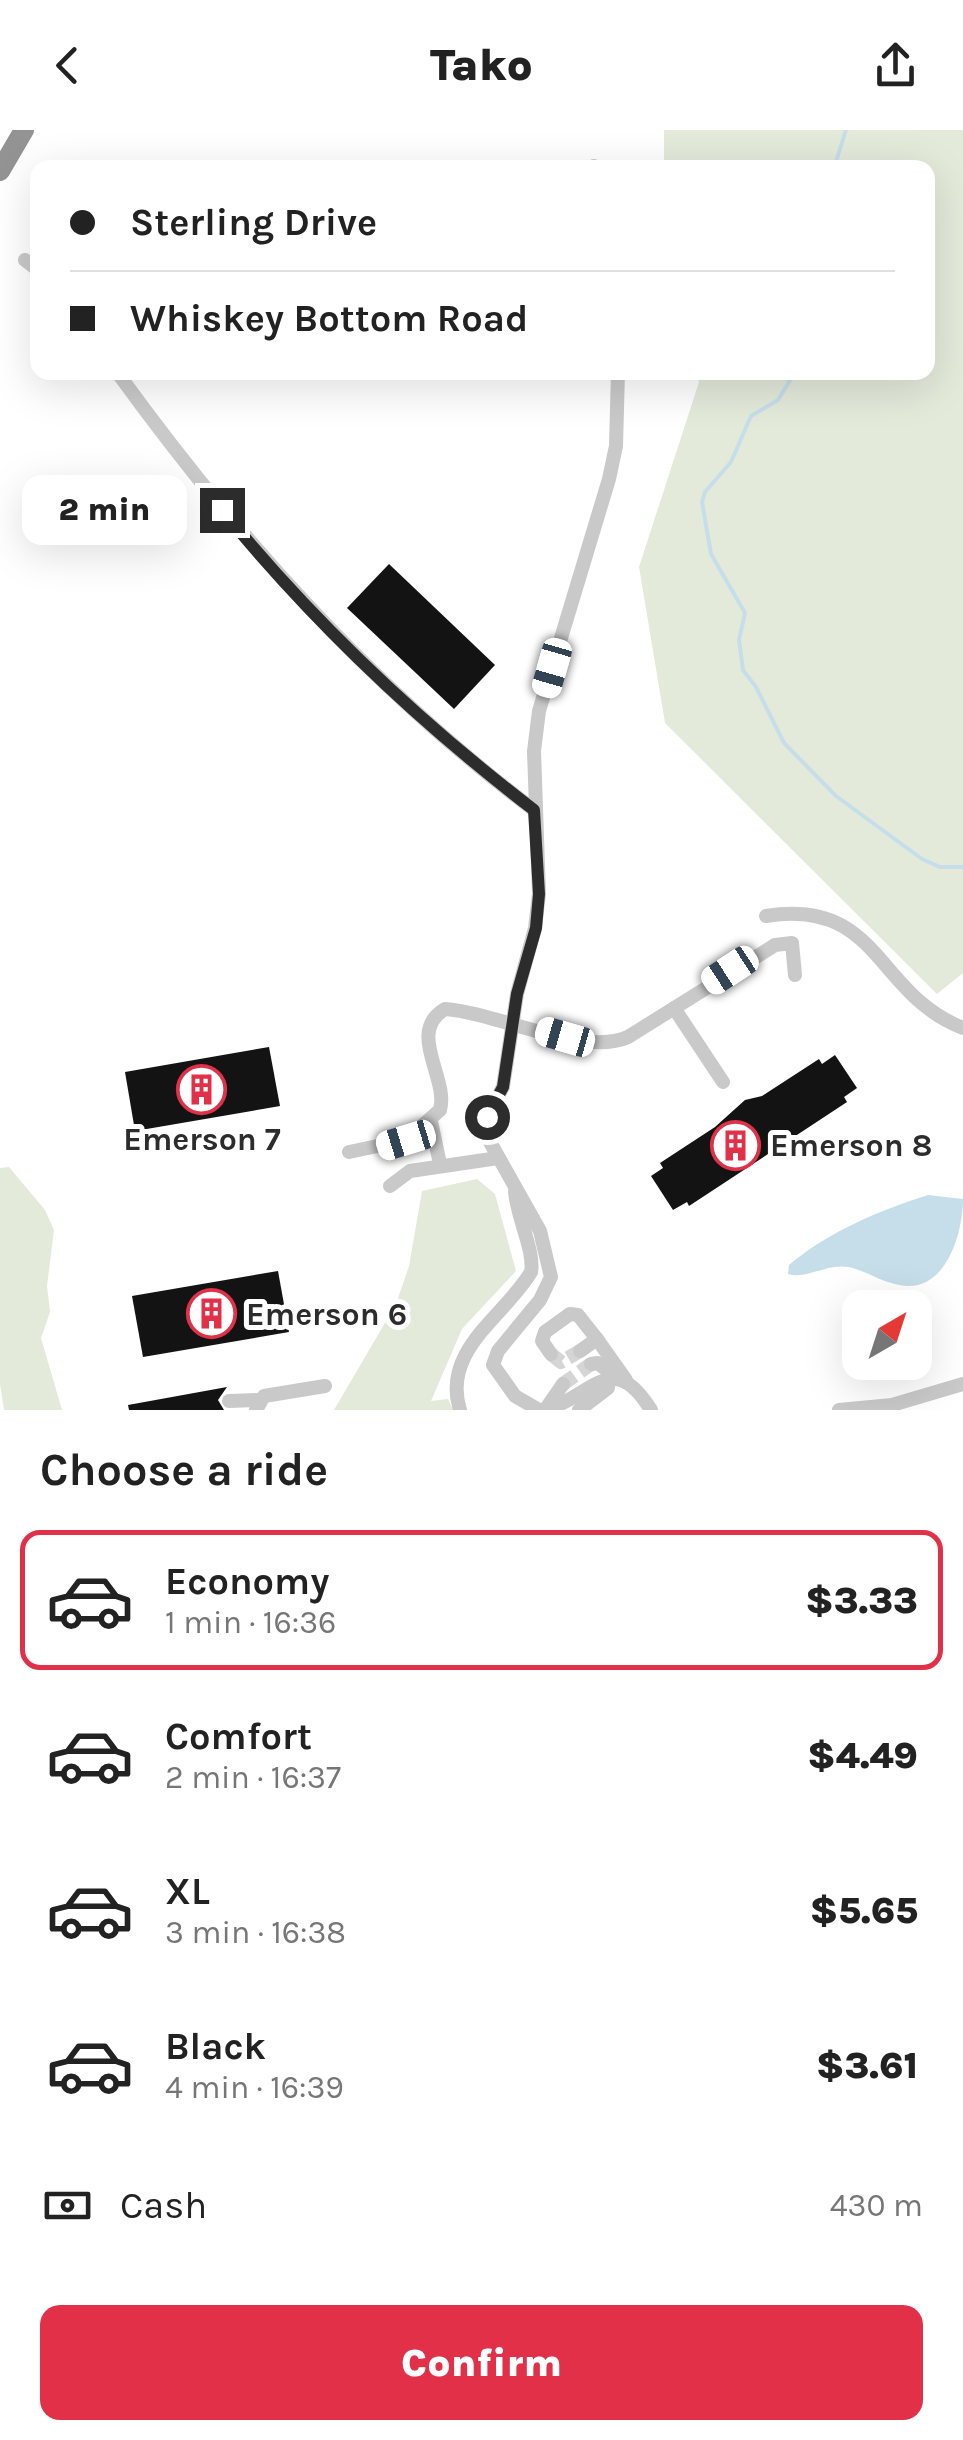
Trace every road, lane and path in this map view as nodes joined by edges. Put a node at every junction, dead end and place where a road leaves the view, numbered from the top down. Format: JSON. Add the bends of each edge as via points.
{"nodes":[{"id":1,"x":24,"y":130,"type":"edge"},
{"id":2,"x":0,"y":171,"type":"edge"},
{"id":3,"x":124,"y":380,"type":"edge"},
{"id":4,"x":618,"y":380,"type":"edge"},
{"id":5,"x":534,"y":810,"type":"junction"},
{"id":6,"x":766,"y":916,"type":"dead end"},
{"id":7,"x":795,"y":975,"type":"dead end"},
{"id":8,"x":674,"y":1008,"type":"junction"},
{"id":9,"x":512,"y":1022,"type":"junction"},
{"id":10,"x":963,"y":1028,"type":"edge"},
{"id":11,"x":722,"y":1082,"type":"dead end"},
{"id":12,"x":432,"y":1121,"type":"junction"},
{"id":13,"x":349,"y":1152,"type":"dead end"},
{"id":14,"x":498,"y":1158,"type":"junction"},
{"id":15,"x":440,"y":1164,"type":"junction"},
{"id":16,"x":390,"y":1186,"type":"dead end"},
{"id":17,"x":514,"y":1186,"type":"junction"},
{"id":18,"x":597,"y":1338,"type":"junction"},
{"id":19,"x":580,"y":1351,"type":"tunnel mouth"},
{"id":20,"x":550,"y":1354,"type":"dead end"},
{"id":21,"x":590,"y":1364,"type":"tunnel mouth"},
{"id":22,"x":617,"y":1380,"type":"junction"},
{"id":23,"x":562,"y":1384,"type":"tunnel mouth"},
{"id":24,"x":963,"y":1384,"type":"edge"},
{"id":25,"x":325,"y":1386,"type":"dead end"},
{"id":26,"x":230,"y":1402,"type":"dead end"},
{"id":27,"x":257,"y":1405,"type":"edge"},
{"id":28,"x":647,"y":1407,"type":"edge"},
{"id":29,"x":460,"y":1410,"type":"edge"},
{"id":30,"x":543,"y":1410,"type":"edge"},
{"id":31,"x":579,"y":1410,"type":"edge"},
{"id":32,"x":838,"y":1410,"type":"edge"}],
"edges":[{"from":1,"to":2,"type":"highway"},
{"from":3,"to":5,"type":"street","via":[[202,486],[329,632],[441,739]]},
{"from":4,"to":5,"type":"street","via":[[609,480],[539,711]]},
{"from":5,"to":9,"type":"street","via":[[536,928]]},
{"from":6,"to":10,"type":"street","via":[[798,911],[832,918],[934,1017]]},
{"from":7,"to":8,"type":"street","via":[[792,943],[775,944]]},
{"from":8,"to":9,"type":"street","via":[[606,1045]]},
{"from":8,"to":11,"type":"street"},
{"from":9,"to":12,"type":"street","via":[[468,1011],[438,1014],[428,1036],[443,1100]]},
{"from":9,"to":14,"type":"street","via":[[503,1087],[487,1117]]},
{"from":12,"to":13,"type":"street","via":[[406,1140]]},
{"from":12,"to":15,"type":"street"},
{"from":14,"to":15,"type":"street"},
{"from":14,"to":17,"type":"street"},
{"from":15,"to":16,"type":"street","via":[[410,1171]]},
{"from":17,"to":29,"type":"street","via":[[532,1272],[470,1346],[456,1388]]},
{"from":17,"to":30,"type":"street","via":[[540,1231],[550,1277],[493,1365],[515,1396]]},
{"from":18,"to":19,"type":"street"},
{"from":18,"to":20,"type":"street","via":[[570,1314],[544,1332]]},
{"from":18,"to":22,"type":"street"},
{"from":21,"to":22,"type":"street"},
{"from":22,"to":28,"type":"street"},
{"from":22,"to":30,"type":"street","via":[[599,1379]]},
{"from":22,"to":31,"type":"street"},
{"from":23,"to":30,"type":"street"},
{"from":24,"to":32,"type":"street","via":[[892,1404]]},
{"from":25,"to":27,"type":"street"},
{"from":26,"to":27,"type":"street"}]}
